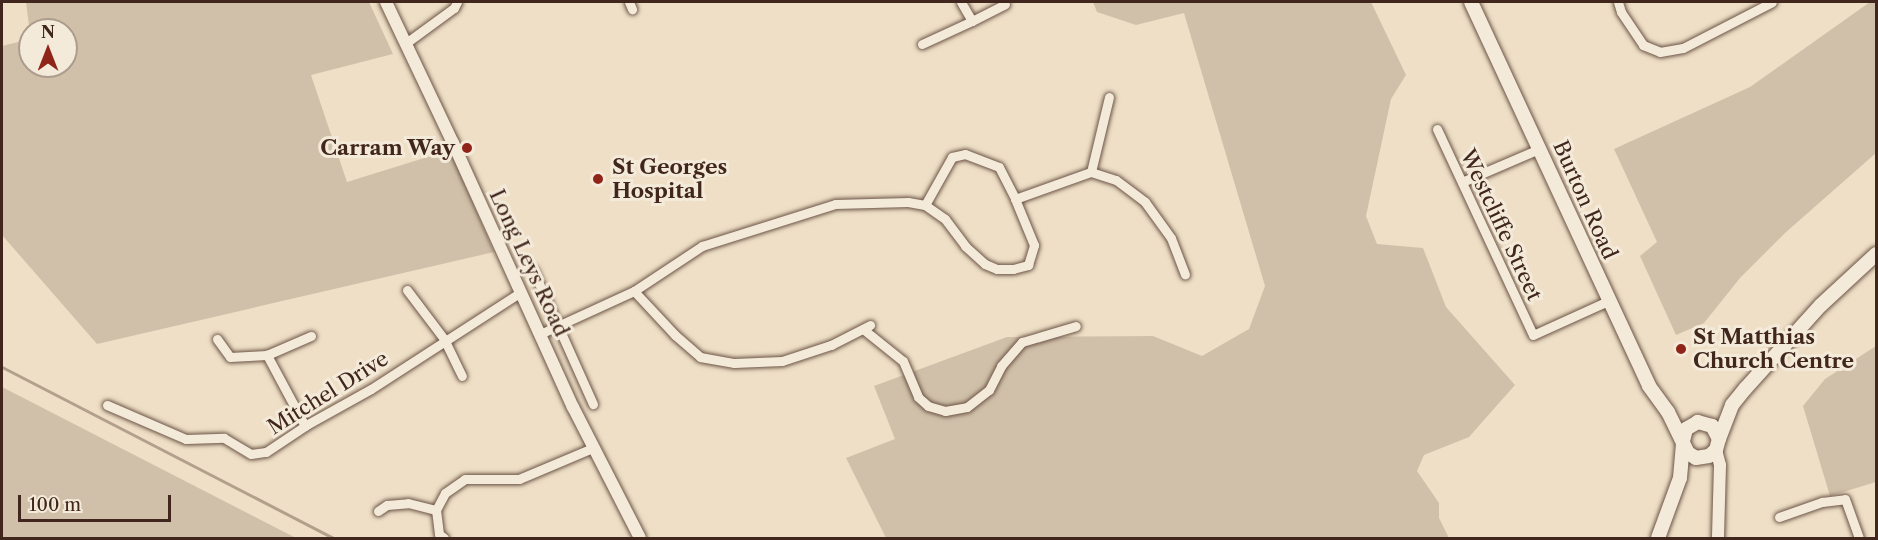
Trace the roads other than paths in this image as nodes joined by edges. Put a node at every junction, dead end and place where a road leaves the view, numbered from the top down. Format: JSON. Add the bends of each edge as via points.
{"nodes":[{"id":1,"x":386,"y":2,"type":"edge"},
{"id":2,"x":457,"y":2,"type":"edge"},
{"id":3,"x":961,"y":2,"type":"edge"},
{"id":4,"x":1471,"y":2,"type":"edge"},
{"id":5,"x":1618,"y":2,"type":"edge"},
{"id":6,"x":1772,"y":2,"type":"edge"},
{"id":7,"x":1005,"y":4,"type":"dead end"},
{"id":8,"x":972,"y":21,"type":"junction"},
{"id":9,"x":406,"y":44,"type":"junction"},
{"id":10,"x":922,"y":44,"type":"dead end"},
{"id":11,"x":1109,"y":97,"type":"dead end"},
{"id":12,"x":1437,"y":129,"type":"dead end"},
{"id":13,"x":1539,"y":149,"type":"junction"},
{"id":14,"x":1091,"y":172,"type":"junction"},
{"id":15,"x":1462,"y":182,"type":"junction"},
{"id":16,"x":1015,"y":199,"type":"junction"},
{"id":17,"x":925,"y":205,"type":"junction"},
{"id":18,"x":1876,"y":254,"type":"edge"},
{"id":19,"x":533,"y":270,"type":"dead end"},
{"id":20,"x":1185,"y":274,"type":"dead end"},
{"id":21,"x":407,"y":290,"type":"dead end"},
{"id":22,"x":634,"y":291,"type":"junction"},
{"id":23,"x":521,"y":292,"type":"junction"},
{"id":24,"x":1608,"y":301,"type":"junction"},
{"id":25,"x":1076,"y":326,"type":"dead end"},
{"id":26,"x":557,"y":327,"type":"junction"},
{"id":27,"x":540,"y":334,"type":"junction"},
{"id":28,"x":311,"y":336,"type":"dead end"},
{"id":29,"x":217,"y":339,"type":"dead end"},
{"id":30,"x":444,"y":339,"type":"junction"},
{"id":31,"x":267,"y":356,"type":"junction"},
{"id":32,"x":462,"y":376,"type":"dead end"},
{"id":33,"x":593,"y":404,"type":"dead end"},
{"id":34,"x":107,"y":405,"type":"dead end"},
{"id":35,"x":1732,"y":405,"type":"junction"},
{"id":36,"x":1668,"y":412,"type":"junction"},
{"id":37,"x":1700,"y":422,"type":"junction"},
{"id":38,"x":305,"y":426,"type":"junction"},
{"id":39,"x":1683,"y":443,"type":"junction"},
{"id":40,"x":1718,"y":445,"type":"junction"},
{"id":41,"x":595,"y":447,"type":"junction"},
{"id":42,"x":1702,"y":458,"type":"junction"},
{"id":43,"x":1680,"y":478,"type":"junction"},
{"id":44,"x":1719,"y":482,"type":"junction"},
{"id":45,"x":436,"y":510,"type":"junction"},
{"id":46,"x":378,"y":511,"type":"dead end"},
{"id":47,"x":1779,"y":517,"type":"dead end"},
{"id":48,"x":444,"y":538,"type":"edge"},
{"id":49,"x":640,"y":538,"type":"edge"},
{"id":50,"x":1658,"y":538,"type":"edge"},
{"id":51,"x":1718,"y":538,"type":"edge"},
{"id":52,"x":1859,"y":538,"type":"edge"}],
"edges":[{"from":1,"to":9,"type":"street","name":"Long Leys Road"},
{"from":2,"to":9,"type":"street"},
{"from":3,"to":8,"type":"street"},
{"from":4,"to":13,"type":"main road","name":"Burton Road"},
{"from":5,"to":6,"type":"street","via":[[1643,45],[1660,52],[1682,49]]},
{"from":7,"to":8,"type":"street"},
{"from":8,"to":10,"type":"street"},
{"from":9,"to":23,"type":"street","name":"Long Leys Road"},
{"from":11,"to":14,"type":"street"},
{"from":12,"to":15,"type":"street","name":"Westcliffe Street"},
{"from":13,"to":15,"type":"street"},
{"from":13,"to":24,"type":"main road","name":"Burton Road"},
{"from":14,"to":16,"type":"street"},
{"from":14,"to":20,"type":"street","via":[[1116,180],[1145,202],[1171,238]]},
{"from":15,"to":24,"type":"street","name":"Westcliffe Street","via":[[1533,335]]},
{"from":16,"to":17,"type":"street","via":[[999,167],[965,154],[952,157]]},
{"from":16,"to":17,"type":"street","via":[[1034,245],[1028,265],[1013,269],[985,264],[945,219]]},
{"from":17,"to":22,"type":"street","via":[[835,204],[702,246]]},
{"from":18,"to":35,"type":"main road","via":[[1821,305]]},
{"from":19,"to":26,"type":"street"},
{"from":21,"to":30,"type":"street"},
{"from":22,"to":25,"type":"street","via":[[700,357],[734,363],[782,361],[831,345],[866,327],[903,361],[918,397],[927,406],[945,411],[967,407],[989,390],[1001,366],[1022,342]]},
{"from":22,"to":26,"type":"street"},
{"from":23,"to":27,"type":"street","name":"Long Leys Road"},
{"from":23,"to":30,"type":"street","name":"Mitchel Drive"},
{"from":24,"to":36,"type":"main road","name":"Burton Road","via":[[1646,382]]},
{"from":26,"to":27,"type":"street"},
{"from":26,"to":33,"type":"street"},
{"from":27,"to":41,"type":"street","name":"Long Leys Road"},
{"from":28,"to":31,"type":"street"},
{"from":29,"to":31,"type":"street","via":[[230,357]]},
{"from":30,"to":32,"type":"street"},
{"from":30,"to":38,"type":"street","name":"Mitchel Drive","via":[[371,389]]},
{"from":31,"to":38,"type":"street"},
{"from":34,"to":38,"type":"street","name":"Mitchel Drive","via":[[186,439],[224,438],[251,454],[266,452]]},
{"from":35,"to":37,"type":"main road"},
{"from":35,"to":40,"type":"main road"},
{"from":36,"to":37,"type":"main road"},
{"from":36,"to":39,"type":"main road","name":"Burton Road"},
{"from":37,"to":39,"type":"main road","via":[[1686,429]]},
{"from":37,"to":40,"type":"main road","via":[[1716,429]]},
{"from":39,"to":42,"type":"main road","via":[[1692,456]]},
{"from":39,"to":43,"type":"main road"},
{"from":40,"to":42,"type":"main road"},
{"from":40,"to":44,"type":"street"},
{"from":41,"to":45,"type":"street","via":[[519,479],[465,480],[445,493]]},
{"from":41,"to":49,"type":"street","name":"Long Leys Road"},
{"from":42,"to":43,"type":"main road"},
{"from":42,"to":44,"type":"street"},
{"from":43,"to":50,"type":"main road"},
{"from":44,"to":51,"type":"street"},
{"from":45,"to":46,"type":"street","via":[[408,503],[387,505]]},
{"from":45,"to":48,"type":"street","via":[[439,534]]},
{"from":47,"to":52,"type":"street","via":[[1822,502],[1845,499]]}]}
